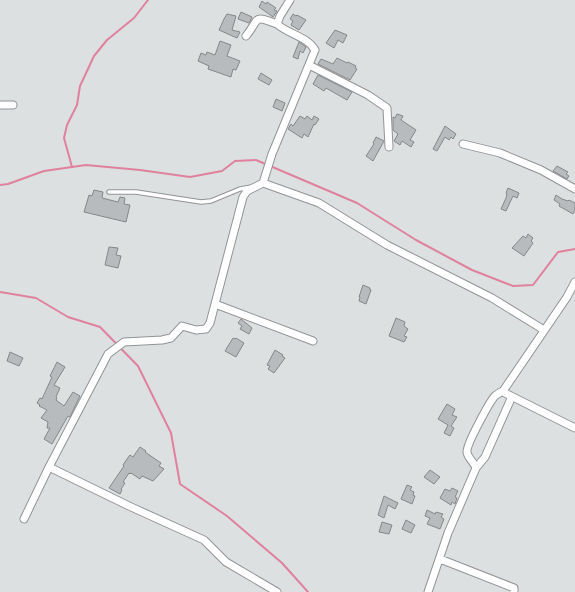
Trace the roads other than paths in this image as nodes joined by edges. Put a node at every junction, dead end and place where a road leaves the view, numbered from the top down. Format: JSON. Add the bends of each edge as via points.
{"nodes":[{"id":1,"x":290,"y":0,"type":"edge"},
{"id":2,"x":277,"y":24,"type":"junction"},
{"id":3,"x":246,"y":36,"type":"dead end"},
{"id":4,"x":309,"y":65,"type":"junction"},
{"id":5,"x":0,"y":105,"type":"edge"},
{"id":6,"x":13,"y":105,"type":"dead end"},
{"id":7,"x":463,"y":144,"type":"dead end"},
{"id":8,"x":389,"y":147,"type":"dead end"},
{"id":9,"x":264,"y":179,"type":"junction"},
{"id":10,"x":253,"y":187,"type":"junction"},
{"id":11,"x":575,"y":189,"type":"edge"},
{"id":12,"x":109,"y":192,"type":"dead end"},
{"id":13,"x":575,"y":282,"type":"edge"},
{"id":14,"x":215,"y":304,"type":"junction"},
{"id":15,"x":544,"y":330,"type":"junction"},
{"id":16,"x":313,"y":341,"type":"dead end"},
{"id":17,"x":503,"y":391,"type":"junction"},
{"id":18,"x":511,"y":396,"type":"junction"},
{"id":19,"x":575,"y":428,"type":"edge"},
{"id":20,"x":49,"y":467,"type":"junction"},
{"id":21,"x":476,"y":468,"type":"junction"},
{"id":22,"x":24,"y":519,"type":"dead end"},
{"id":23,"x":440,"y":559,"type":"junction"},
{"id":24,"x":277,"y":592,"type":"edge"},
{"id":25,"x":428,"y":592,"type":"edge"},
{"id":26,"x":514,"y":592,"type":"edge"}],
"edges":[{"from":1,"to":2,"type":"street"},
{"from":2,"to":3,"type":"street","via":[[260,18]]},
{"from":2,"to":4,"type":"street","via":[[312,45],[315,50]]},
{"from":4,"to":8,"type":"street","via":[[368,95],[387,108]]},
{"from":4,"to":9,"type":"street"},
{"from":5,"to":6,"type":"street"},
{"from":7,"to":11,"type":"street","via":[[500,153],[541,170]]},
{"from":9,"to":10,"type":"street"},
{"from":9,"to":15,"type":"street","via":[[319,202],[387,245],[492,298]]},
{"from":10,"to":12,"type":"lane","via":[[201,202],[136,192]]},
{"from":10,"to":14,"type":"street","via":[[243,197]]},
{"from":13,"to":15,"type":"street"},
{"from":14,"to":16,"type":"street"},
{"from":14,"to":20,"type":"street","via":[[206,329],[196,330],[182,326],[171,338],[124,342],[108,354]]},
{"from":15,"to":17,"type":"street"},
{"from":17,"to":18,"type":"street"},
{"from":17,"to":21,"type":"street","via":[[495,396],[469,444],[467,452]]},
{"from":18,"to":19,"type":"street"},
{"from":18,"to":21,"type":"street","via":[[485,457]]},
{"from":20,"to":22,"type":"street"},
{"from":20,"to":24,"type":"street","via":[[204,540],[226,562]]},
{"from":21,"to":23,"type":"street","via":[[448,533]]},
{"from":23,"to":25,"type":"street"},
{"from":23,"to":26,"type":"street","via":[[514,588]]}]}
